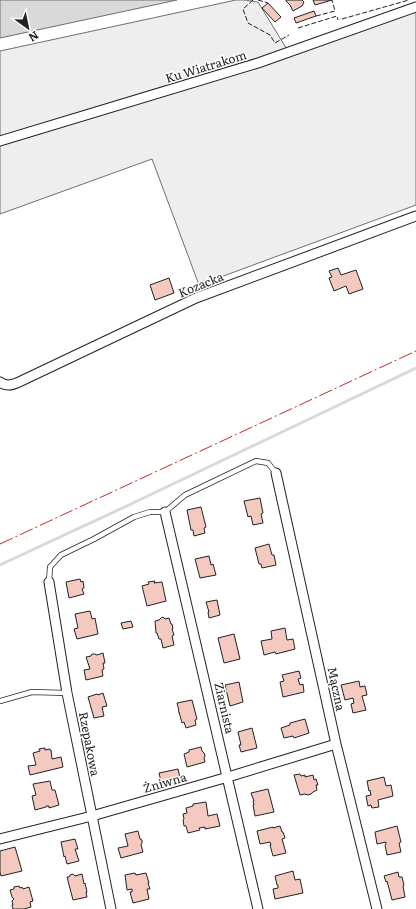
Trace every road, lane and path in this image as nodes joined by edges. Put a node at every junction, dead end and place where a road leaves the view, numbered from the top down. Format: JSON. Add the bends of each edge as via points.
{"nodes":[{"id":1,"x":416,"y":6,"type":"edge"},
{"id":2,"x":0,"y":141,"type":"edge"},
{"id":3,"x":416,"y":216,"type":"edge"},
{"id":4,"x":0,"y":382,"type":"edge"},
{"id":5,"x":276,"y":473,"type":"joint"},
{"id":6,"x":165,"y":512,"type":"junction"},
{"id":7,"x":49,"y":582,"type":"joint"},
{"id":8,"x":67,"y":693,"type":"junction"},
{"id":9,"x":0,"y":701,"type":"edge"},
{"id":10,"x":336,"y":744,"type":"junction"},
{"id":11,"x":228,"y":777,"type":"junction"},
{"id":12,"x":92,"y":816,"type":"junction"},
{"id":13,"x":0,"y":839,"type":"edge"},
{"id":14,"x":112,"y":909,"type":"edge"},
{"id":15,"x":258,"y":909,"type":"edge"},
{"id":16,"x":377,"y":909,"type":"edge"}],
"edges":[{"from":1,"to":2,"type":"street","name":"Ku Wiatrakom","via":[[258,63]]},
{"from":3,"to":4,"type":"street","name":"Kozacka","via":[[196,298],[19,382],[7,385]]},
{"from":5,"to":6,"type":"lane","via":[[268,463],[256,461],[185,495]]},
{"from":5,"to":10,"type":"street","name":"Mączna"},
{"from":6,"to":7,"type":"lane","via":[[150,512],[134,517],[62,555],[50,567]]},
{"from":6,"to":11,"type":"street","name":"Ziarnista"},
{"from":7,"to":8,"type":"street","name":"Rzepakowa"},
{"from":8,"to":9,"type":"lane","via":[[32,692]]},
{"from":8,"to":12,"type":"street","name":"Rzepakowa"},
{"from":10,"to":11,"type":"street","name":"Żniwna"},
{"from":10,"to":16,"type":"street","name":"Mączna"},
{"from":11,"to":12,"type":"street","name":"Żniwna"},
{"from":11,"to":15,"type":"street","name":"Ziarnista"},
{"from":12,"to":13,"type":"street","name":"Żniwna"},
{"from":12,"to":14,"type":"street","name":"Rzepakowa"}]}
